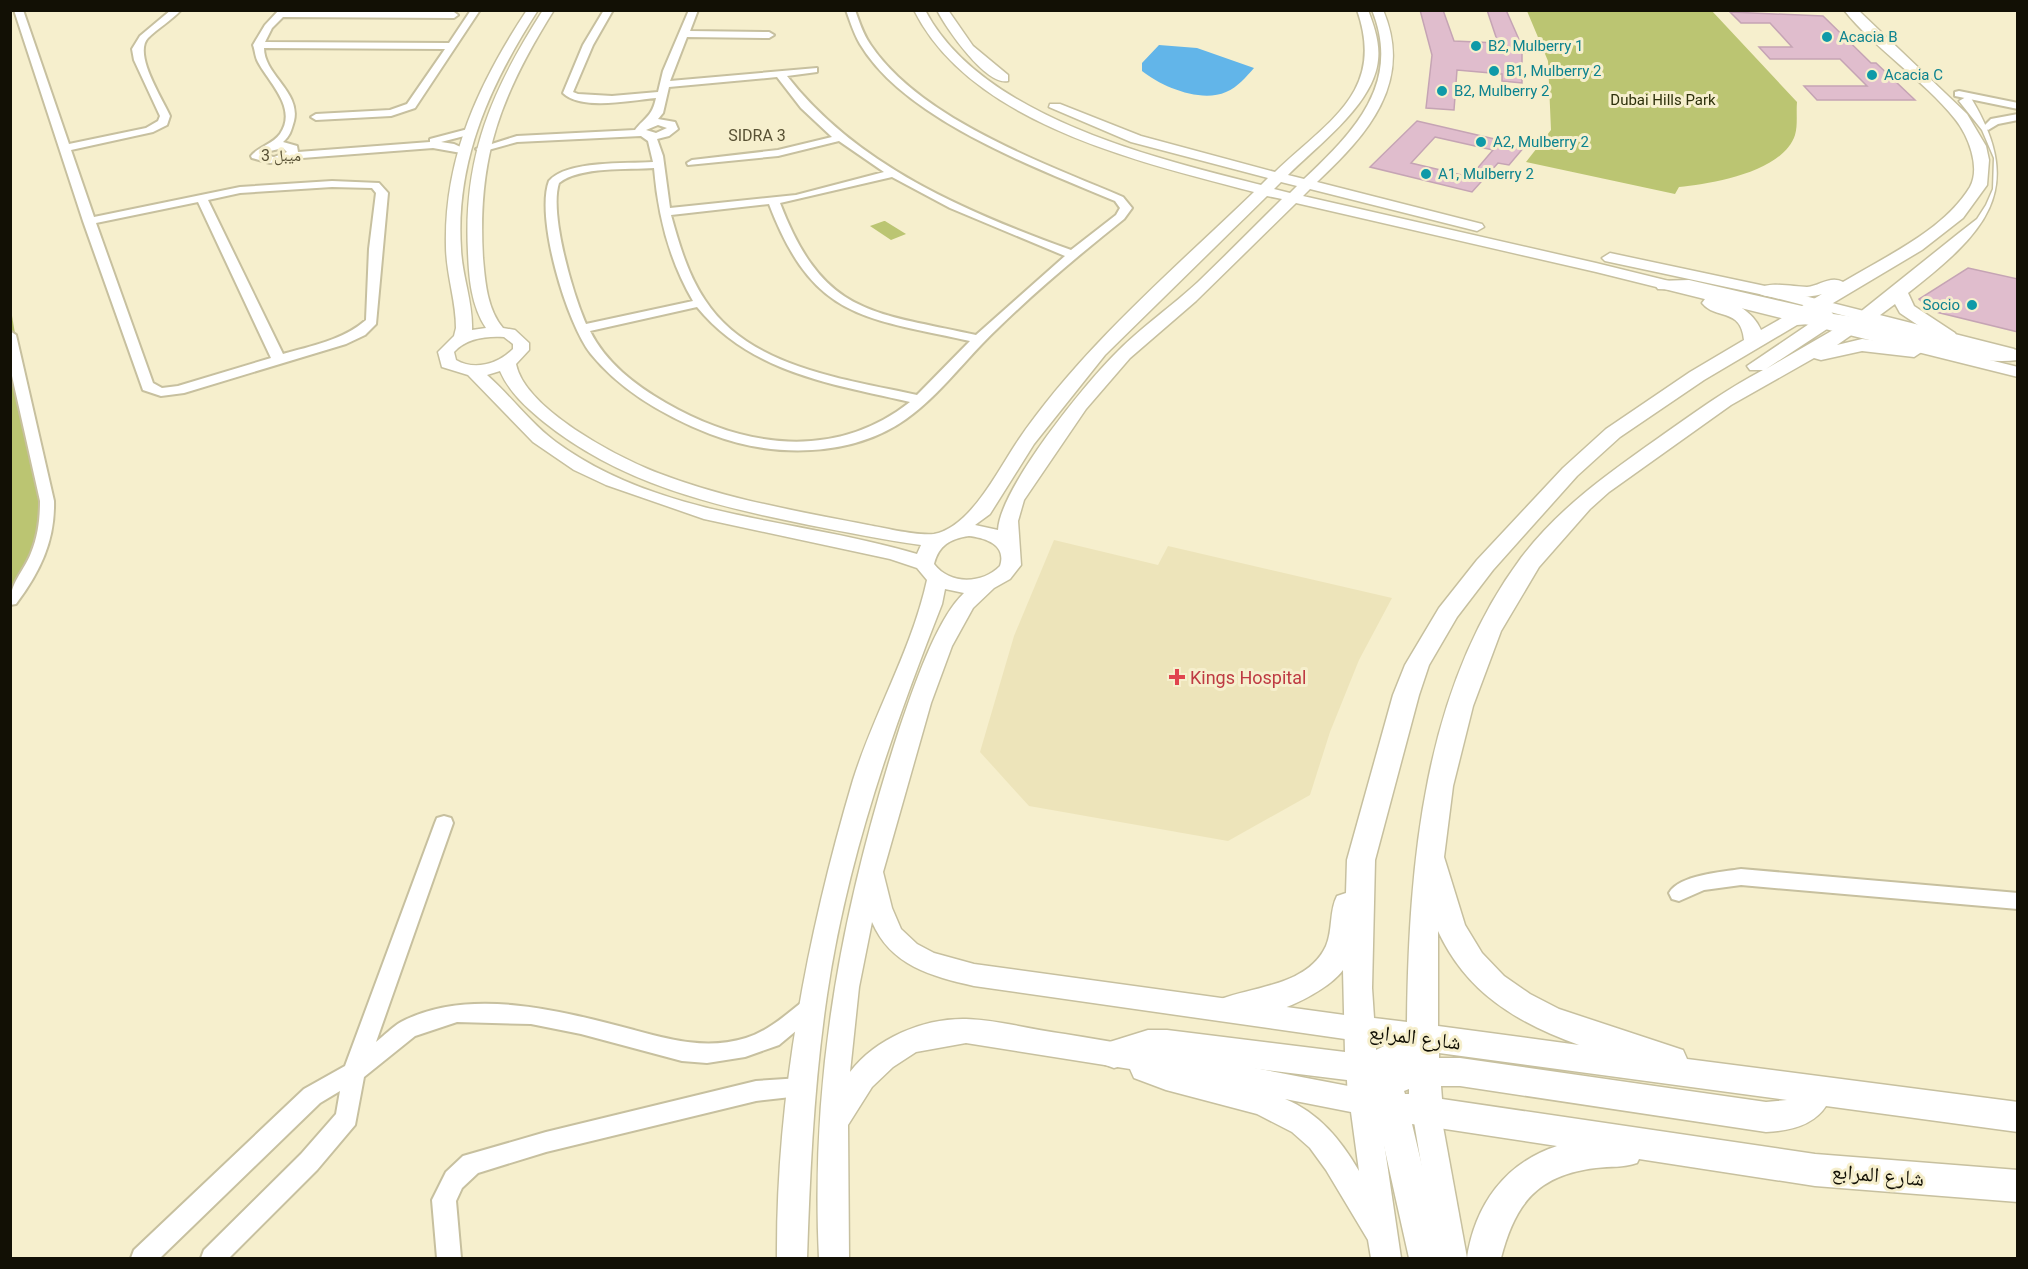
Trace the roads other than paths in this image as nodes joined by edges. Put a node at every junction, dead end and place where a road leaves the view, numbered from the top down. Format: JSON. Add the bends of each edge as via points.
{"nodes":[{"id":1,"x":18,"y":10,"type":"edge"},
{"id":2,"x":177,"y":10,"type":"edge"},
{"id":3,"x":476,"y":10,"type":"edge"},
{"id":4,"x":534,"y":10,"type":"edge"},
{"id":5,"x":549,"y":10,"type":"edge"},
{"id":6,"x":609,"y":10,"type":"edge"},
{"id":7,"x":694,"y":10,"type":"edge"},
{"id":8,"x":850,"y":10,"type":"edge"},
{"id":9,"x":919,"y":10,"type":"edge"},
{"id":10,"x":942,"y":10,"type":"edge"},
{"id":11,"x":1362,"y":10,"type":"edge"},
{"id":12,"x":1377,"y":10,"type":"edge"},
{"id":13,"x":1850,"y":10,"type":"edge"},
{"id":14,"x":1867,"y":10,"type":"edge"},
{"id":15,"x":282,"y":12,"type":"edge"},
{"id":16,"x":454,"y":15,"type":"dead end"},
{"id":17,"x":683,"y":34,"type":"junction"},
{"id":18,"x":769,"y":35,"type":"dead end"},
{"id":19,"x":258,"y":45,"type":"junction"},
{"id":20,"x":449,"y":46,"type":"junction"},
{"id":21,"x":814,"y":70,"type":"dead end"},
{"id":22,"x":781,"y":75,"type":"junction"},
{"id":23,"x":1019,"y":87,"type":"dead end"},
{"id":24,"x":663,"y":90,"type":"junction"},
{"id":25,"x":1959,"y":94,"type":"junction"},
{"id":26,"x":1045,"y":101,"type":"dead end"},
{"id":27,"x":2018,"y":107,"type":"edge"},
{"id":28,"x":658,"y":113,"type":"junction"},
{"id":29,"x":2018,"y":116,"type":"edge"},
{"id":30,"x":316,"y":117,"type":"dead end"},
{"id":31,"x":1335,"y":123,"type":"junction"},
{"id":32,"x":1988,"y":127,"type":"junction"},
{"id":33,"x":666,"y":128,"type":"junction"},
{"id":34,"x":487,"y":130,"type":"junction"},
{"id":35,"x":645,"y":130,"type":"junction"},
{"id":36,"x":468,"y":132,"type":"junction"},
{"id":37,"x":839,"y":138,"type":"junction"},
{"id":38,"x":1314,"y":144,"type":"junction"},
{"id":39,"x":657,"y":146,"type":"junction"},
{"id":40,"x":64,"y":148,"type":"junction"},
{"id":41,"x":287,"y":149,"type":"junction"},
{"id":42,"x":481,"y":149,"type":"junction"},
{"id":43,"x":463,"y":153,"type":"junction"},
{"id":44,"x":1156,"y":162,"type":"junction"},
{"id":45,"x":693,"y":163,"type":"dead end"},
{"id":46,"x":1225,"y":164,"type":"junction"},
{"id":47,"x":657,"y":165,"type":"junction"},
{"id":48,"x":1323,"y":169,"type":"junction"},
{"id":49,"x":1192,"y":172,"type":"junction"},
{"id":50,"x":894,"y":173,"type":"junction"},
{"id":51,"x":1285,"y":187,"type":"junction"},
{"id":52,"x":201,"y":196,"type":"junction"},
{"id":53,"x":774,"y":202,"type":"junction"},
{"id":54,"x":1389,"y":206,"type":"junction"},
{"id":55,"x":1346,"y":211,"type":"junction"},
{"id":56,"x":665,"y":212,"type":"junction"},
{"id":57,"x":1437,"y":218,"type":"junction"},
{"id":58,"x":89,"y":221,"type":"junction"},
{"id":59,"x":1231,"y":224,"type":"junction"},
{"id":60,"x":1250,"y":239,"type":"junction"},
{"id":61,"x":1073,"y":255,"type":"junction"},
{"id":62,"x":1895,"y":258,"type":"junction"},
{"id":63,"x":1861,"y":277,"type":"junction"},
{"id":64,"x":1664,"y":285,"type":"junction"},
{"id":65,"x":1898,"y":290,"type":"junction"},
{"id":66,"x":1765,"y":291,"type":"junction"},
{"id":67,"x":700,"y":303,"type":"junction"},
{"id":68,"x":1831,"y":317,"type":"junction"},
{"id":69,"x":583,"y":329,"type":"junction"},
{"id":70,"x":498,"y":332,"type":"junction"},
{"id":71,"x":10,"y":335,"type":"edge"},
{"id":72,"x":1948,"y":337,"type":"junction"},
{"id":73,"x":462,"y":338,"type":"junction"},
{"id":74,"x":979,"y":339,"type":"junction"},
{"id":75,"x":1754,"y":344,"type":"junction"},
{"id":76,"x":1924,"y":352,"type":"junction"},
{"id":77,"x":279,"y":360,"type":"junction"},
{"id":78,"x":1796,"y":361,"type":"junction"},
{"id":79,"x":2017,"y":361,"type":"edge"},
{"id":80,"x":507,"y":363,"type":"junction"},
{"id":81,"x":473,"y":371,"type":"junction"},
{"id":82,"x":1744,"y":389,"type":"junction"},
{"id":83,"x":920,"y":400,"type":"junction"},
{"id":84,"x":945,"y":536,"type":"junction"},
{"id":85,"x":1009,"y":546,"type":"junction"},
{"id":86,"x":930,"y":571,"type":"junction"},
{"id":87,"x":982,"y":585,"type":"junction"},
{"id":88,"x":10,"y":600,"type":"edge"},
{"id":89,"x":444,"y":823,"type":"dead end"},
{"id":90,"x":1429,"y":851,"type":"junction"},
{"id":91,"x":1361,"y":860,"type":"junction"},
{"id":92,"x":872,"y":867,"type":"junction"},
{"id":93,"x":1679,"y":893,"type":"dead end"},
{"id":94,"x":2018,"y":901,"type":"edge"},
{"id":95,"x":815,"y":1003,"type":"junction"},
{"id":96,"x":1232,"y":1008,"type":"junction"},
{"id":97,"x":1367,"y":1031,"type":"junction"},
{"id":98,"x":1421,"y":1038,"type":"junction"},
{"id":99,"x":1114,"y":1054,"type":"junction"},
{"id":100,"x":354,"y":1072,"type":"junction"},
{"id":101,"x":1737,"y":1081,"type":"junction"},
{"id":102,"x":1391,"y":1083,"type":"junction"},
{"id":103,"x":801,"y":1088,"type":"junction"},
{"id":104,"x":1818,"y":1089,"type":"junction"},
{"id":105,"x":2018,"y":1117,"type":"edge"},
{"id":106,"x":833,"y":1124,"type":"junction"},
{"id":107,"x":1723,"y":1156,"type":"junction"},
{"id":108,"x":2018,"y":1186,"type":"edge"},
{"id":109,"x":1384,"y":1247,"type":"edge"},
{"id":110,"x":143,"y":1258,"type":"edge"},
{"id":111,"x":213,"y":1258,"type":"edge"},
{"id":112,"x":449,"y":1258,"type":"edge"},
{"id":113,"x":792,"y":1258,"type":"edge"},
{"id":114,"x":834,"y":1258,"type":"edge"},
{"id":115,"x":1426,"y":1258,"type":"edge"},
{"id":116,"x":1452,"y":1258,"type":"edge"},
{"id":117,"x":1484,"y":1258,"type":"edge"}],
"edges":[{"from":1,"to":40,"type":"street"},
{"from":2,"to":40,"type":"street","via":[[143,38],[137,49],[165,116],[163,123],[149,130]]},
{"from":3,"to":20,"type":"street"},
{"from":4,"to":36,"type":"street","via":[[487,84]]},
{"from":5,"to":34,"type":"street","via":[[511,71]]},
{"from":6,"to":24,"type":"street","via":[[588,45],[568,93],[586,99]]},
{"from":7,"to":17,"type":"street"},
{"from":8,"to":61,"type":"street","via":[[855,28],[873,54],[927,104],[987,140],[1124,203],[1124,212]]},
{"from":9,"to":44,"type":"street","via":[[928,28],[952,55],[1006,97],[1077,133]]},
{"from":10,"to":23,"type":"street","via":[[966,46]]},
{"from":11,"to":31,"type":"street","via":[[1371,34],[1372,64],[1359,95]]},
{"from":12,"to":48,"type":"street","via":[[1389,47],[1383,86],[1364,122]]},
{"from":13,"to":62,"type":"main road","via":[[1955,108],[1972,133],[1981,160],[1979,185],[1970,201],[1938,230]]},
{"from":14,"to":25,"type":"main road"},
{"from":15,"to":16,"type":"street"},
{"from":15,"to":19,"type":"street","via":[[265,30]]},
{"from":17,"to":18,"type":"street"},
{"from":17,"to":24,"type":"street"},
{"from":19,"to":20,"type":"street"},
{"from":19,"to":41,"type":"street","via":[[261,59],[289,106]]},
{"from":20,"to":30,"type":"street","via":[[406,109]]},
{"from":21,"to":22,"type":"street"},
{"from":22,"to":24,"type":"street"},
{"from":22,"to":37,"type":"street","via":[[804,107]]},
{"from":24,"to":28,"type":"street"},
{"from":25,"to":27,"type":"street"},
{"from":25,"to":32,"type":"main road"},
{"from":26,"to":46,"type":"street","via":[[1136,139]]},
{"from":27,"to":29,"type":"street","via":[[1995,109]]},
{"from":28,"to":33,"type":"street"},
{"from":28,"to":35,"type":"street"},
{"from":29,"to":32,"type":"street","via":[[2001,119]]},
{"from":31,"to":38,"type":"street"},
{"from":31,"to":51,"type":"street","via":[[1333,136]]},
{"from":32,"to":65,"type":"main road","via":[[2003,164],[1999,198],[1993,209],[1968,235]]},
{"from":33,"to":35,"type":"street"},
{"from":33,"to":39,"type":"street"},
{"from":34,"to":35,"type":"street","via":[[519,136]]},
{"from":34,"to":42,"type":"street"},
{"from":35,"to":39,"type":"street"},
{"from":35,"to":42,"type":"street","via":[[560,140],[510,140]]},
{"from":36,"to":41,"type":"street","via":[[441,140]]},
{"from":36,"to":43,"type":"street"},
{"from":37,"to":45,"type":"street","via":[[778,153]]},
{"from":37,"to":50,"type":"street"},
{"from":38,"to":46,"type":"street","via":[[1274,163]]},
{"from":38,"to":51,"type":"street"},
{"from":39,"to":47,"type":"street"},
{"from":40,"to":58,"type":"street"},
{"from":41,"to":41,"type":"street","via":[[271,146],[256,154],[266,172]]},
{"from":41,"to":43,"type":"street","via":[[439,145]]},
{"from":42,"to":70,"type":"street","via":[[475,244],[483,311]]},
{"from":43,"to":73,"type":"street","via":[[453,215]]},
{"from":44,"to":49,"type":"street"},
{"from":44,"to":51,"type":"street","via":[[1172,160]]},
{"from":46,"to":51,"type":"street"},
{"from":47,"to":56,"type":"street"},
{"from":47,"to":69,"type":"street","via":[[572,172],[554,182],[556,240],[567,288]]},
{"from":48,"to":51,"type":"street"},
{"from":48,"to":54,"type":"street","via":[[1334,183]]},
{"from":49,"to":51,"type":"street"},
{"from":49,"to":59,"type":"street","via":[[1236,194],[1239,201]]},
{"from":50,"to":53,"type":"street","via":[[837,190]]},
{"from":50,"to":61,"type":"street","via":[[981,219]]},
{"from":51,"to":54,"type":"street"},
{"from":51,"to":55,"type":"street"},
{"from":51,"to":57,"type":"street","via":[[1415,217]]},
{"from":51,"to":59,"type":"street"},
{"from":51,"to":60,"type":"street"},
{"from":52,"to":58,"type":"street"},
{"from":52,"to":77,"type":"street"},
{"from":52,"to":77,"type":"street","via":[[261,184],[362,183],[381,190],[372,321],[351,337]]},
{"from":53,"to":56,"type":"street"},
{"from":53,"to":74,"type":"street","via":[[809,270],[841,301],[886,318]]},
{"from":54,"to":57,"type":"street"},
{"from":55,"to":60,"type":"street","via":[[1294,211],[1264,234]]},
{"from":55,"to":64,"type":"street"},
{"from":56,"to":67,"type":"street","via":[[681,263]]},
{"from":57,"to":66,"type":"street"},
{"from":58,"to":77,"type":"street","via":[[148,387],[160,392],[179,390]]},
{"from":59,"to":84,"type":"street","via":[[1099,351],[1026,442],[983,510]]},
{"from":60,"to":85,"type":"street","via":[[1124,355],[1055,439],[1011,505],[1007,518]]},
{"from":61,"to":74,"type":"street"},
{"from":62,"to":63,"type":"main road"},
{"from":62,"to":68,"type":"main road","via":[[1896,269]]},
{"from":63,"to":66,"type":"main road","via":[[1811,292]]},
{"from":63,"to":68,"type":"main road"},
{"from":64,"to":68,"type":"main road","via":[[1689,285]]},
{"from":64,"to":75,"type":"main road","via":[[1738,313],[1750,324]]},
{"from":65,"to":68,"type":"main road"},
{"from":65,"to":72,"type":"main road","via":[[1906,309]]},
{"from":66,"to":68,"type":"street"},
{"from":67,"to":69,"type":"street"},
{"from":67,"to":83,"type":"street","via":[[721,328],[774,360]]},
{"from":68,"to":72,"type":"street"},
{"from":68,"to":75,"type":"main road"},
{"from":68,"to":76,"type":"street"},
{"from":68,"to":78,"type":"main road"},
{"from":68,"to":79,"type":"main road"},
{"from":68,"to":82,"type":"main road","via":[[1754,369]]},
{"from":69,"to":83,"type":"street","via":[[594,349],[632,387],[690,420],[746,441],[795,446],[847,440],[890,424]]},
{"from":70,"to":73,"type":"street"},
{"from":70,"to":80,"type":"street","via":[[521,343],[521,350]]},
{"from":71,"to":88,"type":"street","via":[[49,519],[38,559]]},
{"from":72,"to":79,"type":"street"},
{"from":73,"to":81,"type":"street","via":[[449,347],[445,358],[453,367]]},
{"from":74,"to":83,"type":"street"},
{"from":75,"to":91,"type":"main road","via":[[1697,376],[1613,434],[1569,472],[1474,578],[1416,665]]},
{"from":76,"to":78,"type":"main road","via":[[1851,346]]},
{"from":76,"to":79,"type":"street"},
{"from":78,"to":82,"type":"main road"},
{"from":80,"to":81,"type":"street"},
{"from":80,"to":84,"type":"street","via":[[515,382],[545,414],[579,440],[633,470],[674,486],[766,511],[896,536]]},
{"from":81,"to":86,"type":"street","via":[[528,429],[551,447],[610,480],[702,513],[882,551]]},
{"from":82,"to":90,"type":"main road","via":[[1583,503],[1522,572],[1480,652],[1463,697]]},
{"from":84,"to":85,"type":"street","via":[[974,531],[992,534]]},
{"from":84,"to":86,"type":"street","via":[[924,555]]},
{"from":85,"to":87,"type":"street","via":[[1011,566],[996,580]]},
{"from":86,"to":87,"type":"street","via":[[958,586]]},
{"from":86,"to":95,"type":"street","via":[[932,604],[862,791],[830,916]]},
{"from":87,"to":92,"type":"street","via":[[959,610],[934,666],[902,759]]},
{"from":89,"to":100,"type":"street"},
{"from":90,"to":98,"type":"main road"},
{"from":90,"to":101,"type":"main road","via":[[1463,950],[1476,968],[1510,998],[1558,1023]]},
{"from":91,"to":96,"type":"main road","via":[[1350,886],[1339,949],[1330,964],[1302,987]]},
{"from":91,"to":97,"type":"main road","via":[[1374,908]]},
{"from":92,"to":96,"type":"street","via":[[882,921],[907,951],[925,961],[1000,978]]},
{"from":92,"to":106,"type":"street","via":[[846,988]]},
{"from":93,"to":94,"type":"street","via":[[1701,883],[1741,878]]},
{"from":95,"to":100,"type":"street","via":[[771,1038],[745,1048],[706,1054],[682,1052],[531,1015],[457,1013],[408,1029]]},
{"from":95,"to":103,"type":"street"},
{"from":96,"to":97,"type":"street"},
{"from":97,"to":98,"type":"main road","name":"شارع المرابع"},
{"from":97,"to":102,"type":"main road","name":"شارع المرابع"},
{"from":98,"to":101,"type":"main road","name":"شارع المرابع"},
{"from":98,"to":102,"type":"main road"},
{"from":99,"to":102,"type":"main road","via":[[1148,1044],[1167,1044]]},
{"from":99,"to":106,"type":"street","via":[[966,1030],[932,1035],[908,1042],[883,1058],[862,1078]]},
{"from":99,"to":109,"type":"street","via":[[1172,1080],[1265,1104],[1301,1123],[1330,1151]]},
{"from":100,"to":110,"type":"street","via":[[312,1096]]},
{"from":100,"to":111,"type":"street","via":[[347,1118]]},
{"from":101,"to":104,"type":"main road","name":"شارع المرابع"},
{"from":102,"to":104,"type":"main road","via":[[1460,1072],[1766,1117],[1801,1112]]},
{"from":102,"to":107,"type":"main road","name":"شارع المرابع"},
{"from":102,"to":109,"type":"street"},
{"from":102,"to":115,"type":"main road"},
{"from":102,"to":116,"type":"street"},
{"from":103,"to":112,"type":"street","via":[[756,1091],[471,1164],[454,1180],[444,1200]]},
{"from":103,"to":113,"type":"street"},
{"from":104,"to":105,"type":"main road","name":"شارع المرابع"},
{"from":106,"to":114,"type":"street"},
{"from":107,"to":108,"type":"main road","name":"شارع المرابع","via":[[1827,1171]]},
{"from":107,"to":117,"type":"main road","via":[[1611,1151],[1572,1155],[1549,1163],[1509,1194],[1496,1215]]}]}
